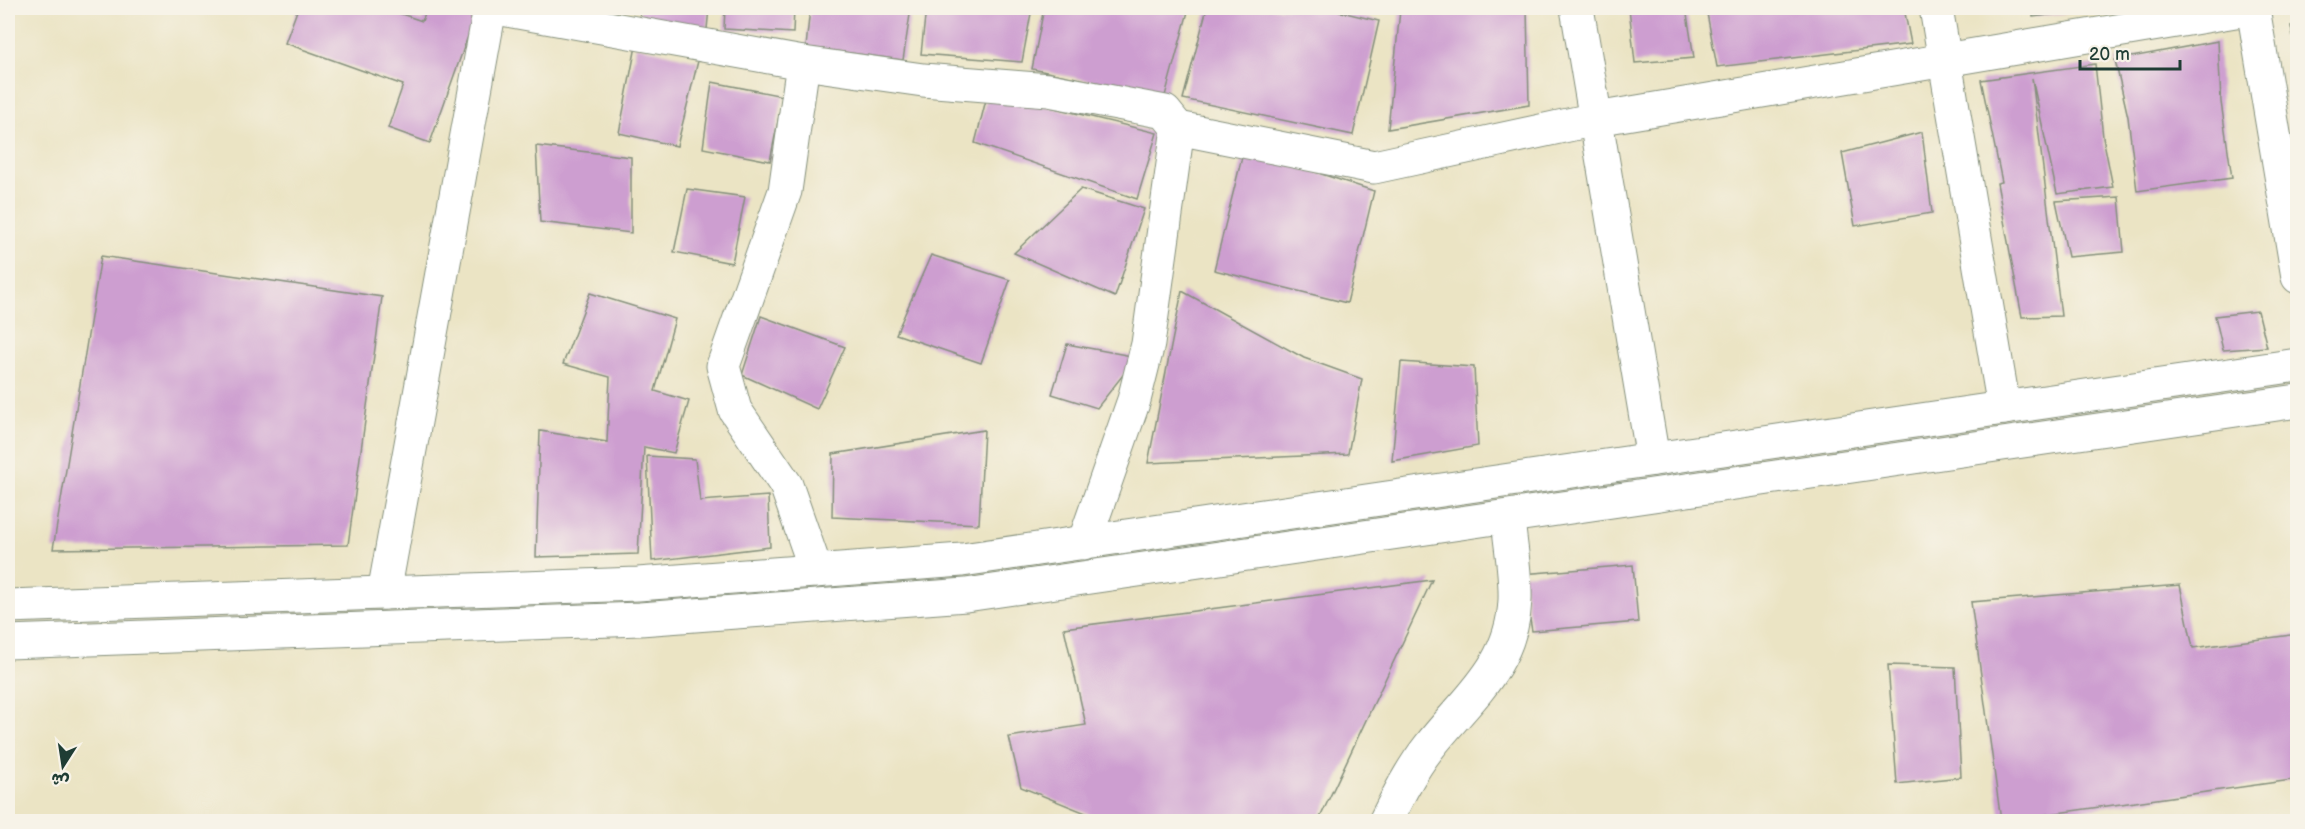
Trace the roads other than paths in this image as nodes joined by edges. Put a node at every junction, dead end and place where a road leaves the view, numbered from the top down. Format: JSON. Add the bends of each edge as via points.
{"nodes":[{"id":1,"x":490,"y":8,"type":"edge"},
{"id":2,"x":496,"y":8,"type":"edge"},
{"id":3,"x":1936,"y":8,"type":"edge"},
{"id":4,"x":2253,"y":8,"type":"edge"},
{"id":5,"x":1575,"y":10,"type":"edge"},
{"id":6,"x":1945,"y":60,"type":"junction"},
{"id":7,"x":803,"y":63,"type":"junction"},
{"id":8,"x":1596,"y":119,"type":"junction"},
{"id":9,"x":1178,"y":128,"type":"junction"},
{"id":10,"x":2298,"y":277,"type":"edge"},
{"id":11,"x":2298,"y":365,"type":"edge"},
{"id":12,"x":2298,"y":400,"type":"edge"},
{"id":13,"x":2004,"y":408,"type":"junction"},
{"id":14,"x":1653,"y":459,"type":"junction"},
{"id":15,"x":1508,"y":518,"type":"junction"},
{"id":16,"x":1084,"y":543,"type":"junction"},
{"id":17,"x":816,"y":571,"type":"junction"},
{"id":18,"x":384,"y":593,"type":"junction"},
{"id":19,"x":8,"y":606,"type":"edge"},
{"id":20,"x":8,"y":642,"type":"edge"},
{"id":21,"x":1385,"y":822,"type":"edge"}],
"edges":[{"from":1,"to":18,"type":"street"},
{"from":2,"to":7,"type":"street"},
{"from":3,"to":6,"type":"street"},
{"from":4,"to":6,"type":"street"},
{"from":4,"to":10,"type":"street"},
{"from":5,"to":8,"type":"street"},
{"from":6,"to":8,"type":"street"},
{"from":6,"to":13,"type":"street"},
{"from":7,"to":9,"type":"street","via":[[923,80],[1049,90],[1165,112]]},
{"from":7,"to":17,"type":"street","via":[[785,191],[723,366],[735,410],[786,485]]},
{"from":8,"to":9,"type":"street","via":[[1374,167]]},
{"from":8,"to":14,"type":"street"},
{"from":9,"to":16,"type":"street","via":[[1148,344],[1134,400]]},
{"from":11,"to":13,"type":"street"},
{"from":12,"to":15,"type":"street"},
{"from":13,"to":14,"type":"street"},
{"from":14,"to":16,"type":"street"},
{"from":15,"to":20,"type":"street","via":[[966,595],[640,619]]},
{"from":15,"to":21,"type":"street","via":[[1515,600],[1505,643],[1478,692],[1428,748]]},
{"from":16,"to":17,"type":"street","via":[[962,560]]},
{"from":17,"to":18,"type":"street","via":[[638,584]]},
{"from":18,"to":19,"type":"street"}]}
